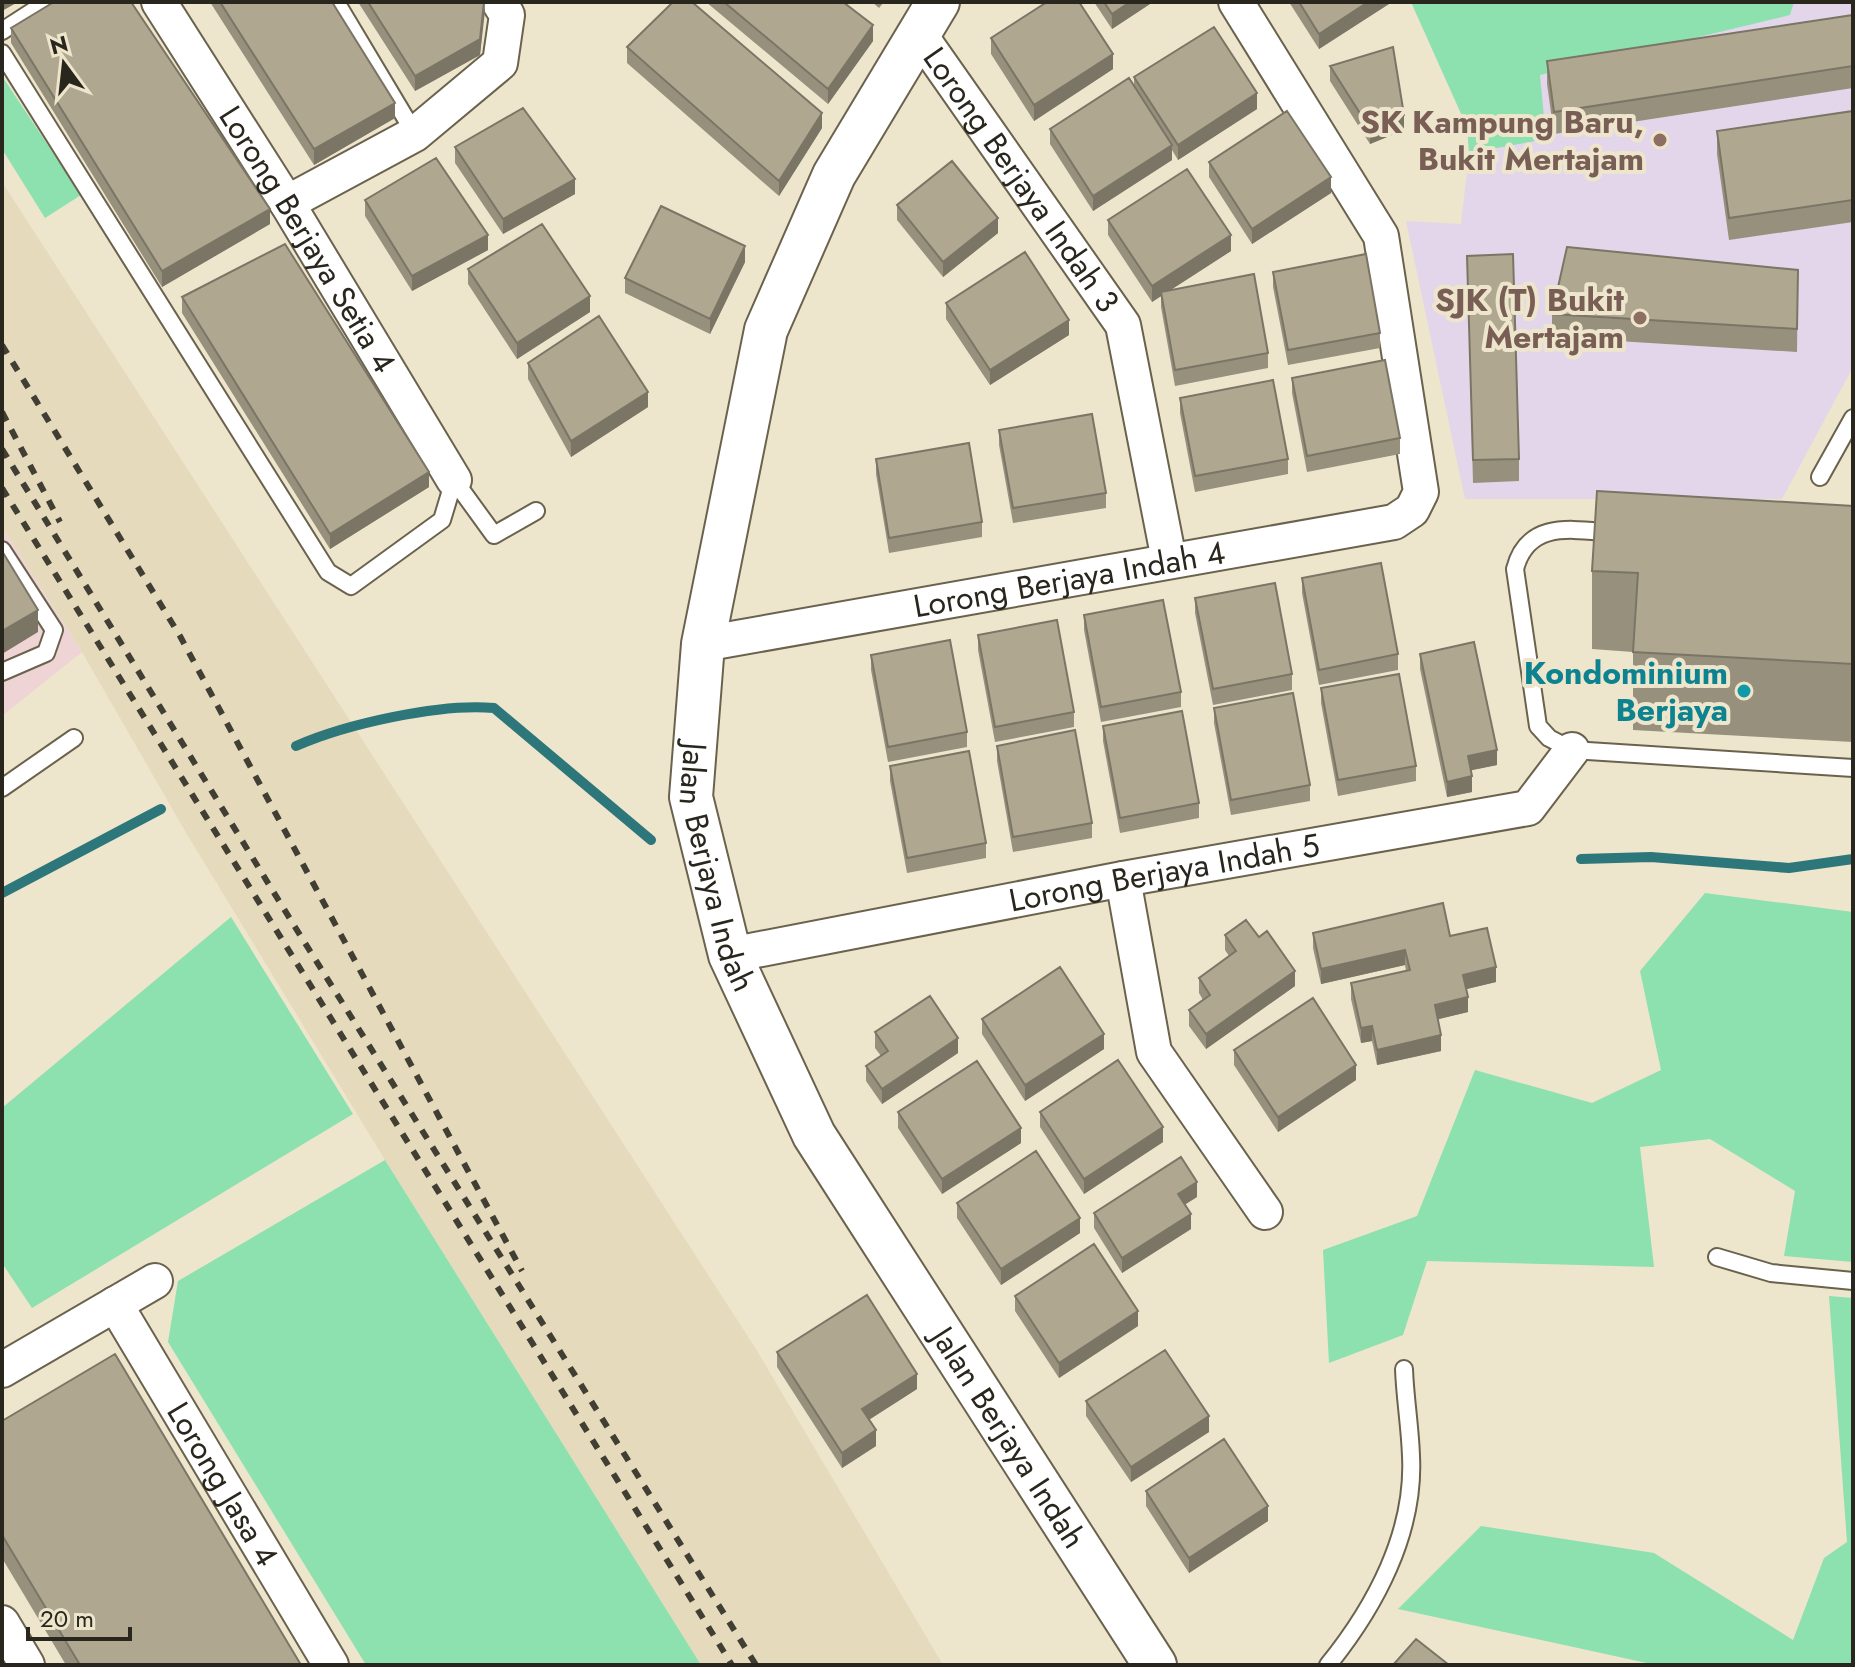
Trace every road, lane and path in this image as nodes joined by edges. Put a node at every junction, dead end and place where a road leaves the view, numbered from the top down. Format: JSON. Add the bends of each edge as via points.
{"nodes":[{"id":1,"x":47,"y":2,"type":"edge"},
{"id":2,"x":159,"y":2,"type":"edge"},
{"id":3,"x":336,"y":2,"type":"edge"},
{"id":4,"x":499,"y":2,"type":"edge"},
{"id":5,"x":1236,"y":2,"type":"edge"},
{"id":6,"x":929,"y":18,"type":"edge"},
{"id":7,"x":2,"y":31,"type":"edge"},
{"id":8,"x":2,"y":53,"type":"edge"},
{"id":9,"x":415,"y":134,"type":"junction"},
{"id":10,"x":287,"y":203,"type":"junction"},
{"id":11,"x":1853,"y":418,"type":"edge"},
{"id":12,"x":1820,"y":477,"type":"dead end"},
{"id":13,"x":454,"y":480,"type":"junction"},
{"id":14,"x":536,"y":511,"type":"dead end"},
{"id":15,"x":1631,"y":534,"type":"edge"},
{"id":16,"x":2,"y":550,"type":"edge"},
{"id":17,"x":1169,"y":560,"type":"junction"},
{"id":18,"x":703,"y":644,"type":"junction"},
{"id":19,"x":2,"y":672,"type":"edge"},
{"id":20,"x":74,"y":738,"type":"dead end"},
{"id":21,"x":1572,"y":750,"type":"junction"},
{"id":22,"x":1853,"y":768,"type":"edge"},
{"id":23,"x":2,"y":788,"type":"edge"},
{"id":24,"x":1123,"y":879,"type":"junction"},
{"id":25,"x":730,"y":955,"type":"junction"},
{"id":26,"x":1265,"y":1212,"type":"dead end"},
{"id":27,"x":1717,"y":1257,"type":"dead end"},
{"id":28,"x":155,"y":1281,"type":"dead end"},
{"id":29,"x":1853,"y":1281,"type":"edge"},
{"id":30,"x":115,"y":1304,"type":"junction"},
{"id":31,"x":1404,"y":1369,"type":"dead end"},
{"id":32,"x":2,"y":1370,"type":"edge"},
{"id":33,"x":2,"y":1623,"type":"edge"},
{"id":34,"x":1331,"y":1661,"type":"edge"},
{"id":35,"x":27,"y":1665,"type":"edge"},
{"id":36,"x":331,"y":1665,"type":"edge"},
{"id":37,"x":1155,"y":1665,"type":"edge"}],
"edges":[{"from":1,"to":7,"type":"lane"},
{"from":2,"to":10,"type":"street","name":"Lorong Berjaya Setia 4"},
{"from":3,"to":9,"type":"lane"},
{"from":4,"to":9,"type":"street","via":[[507,15],[500,63]]},
{"from":5,"to":17,"type":"street","name":"Lorong Berjaya Indah 4","via":[[1381,236],[1421,492],[1412,510],[1394,522]]},
{"from":6,"to":17,"type":"street","name":"Lorong Berjaya Indah 3","via":[[1123,325]]},
{"from":6,"to":18,"type":"street","name":"Jalan Berjaya Indah","via":[[834,175],[766,330]]},
{"from":8,"to":13,"type":"lane","via":[[328,572],[351,586],[442,520]]},
{"from":9,"to":10,"type":"street"},
{"from":10,"to":13,"type":"street","name":"Lorong Berjaya Setia 4"},
{"from":11,"to":12,"type":"lane"},
{"from":13,"to":14,"type":"lane","via":[[494,535]]},
{"from":15,"to":21,"type":"lane","via":[[1553,529],[1537,535],[1515,569],[1538,726]]},
{"from":16,"to":19,"type":"lane","via":[[54,630],[46,653]]},
{"from":17,"to":18,"type":"street","name":"Lorong Berjaya Indah 4"},
{"from":18,"to":25,"type":"street","name":"Jalan Berjaya Indah","via":[[691,797]]},
{"from":20,"to":23,"type":"lane"},
{"from":21,"to":22,"type":"lane"},
{"from":21,"to":24,"type":"street","name":"Lorong Berjaya Indah 5","via":[[1528,808]]},
{"from":24,"to":25,"type":"street","name":"Lorong Berjaya Indah 5"},
{"from":24,"to":26,"type":"street","via":[[1154,1052]]},
{"from":25,"to":37,"type":"street","name":"Jalan Berjaya Indah","via":[[814,1135]]},
{"from":27,"to":29,"type":"lane","via":[[1771,1273]]},
{"from":28,"to":30,"type":"street"},
{"from":30,"to":32,"type":"street"},
{"from":30,"to":36,"type":"street","name":"Lorong Jasa 4"},
{"from":31,"to":34,"type":"lane","via":[[1411,1457],[1404,1526],[1382,1586]]},
{"from":33,"to":35,"type":"street"}]}
